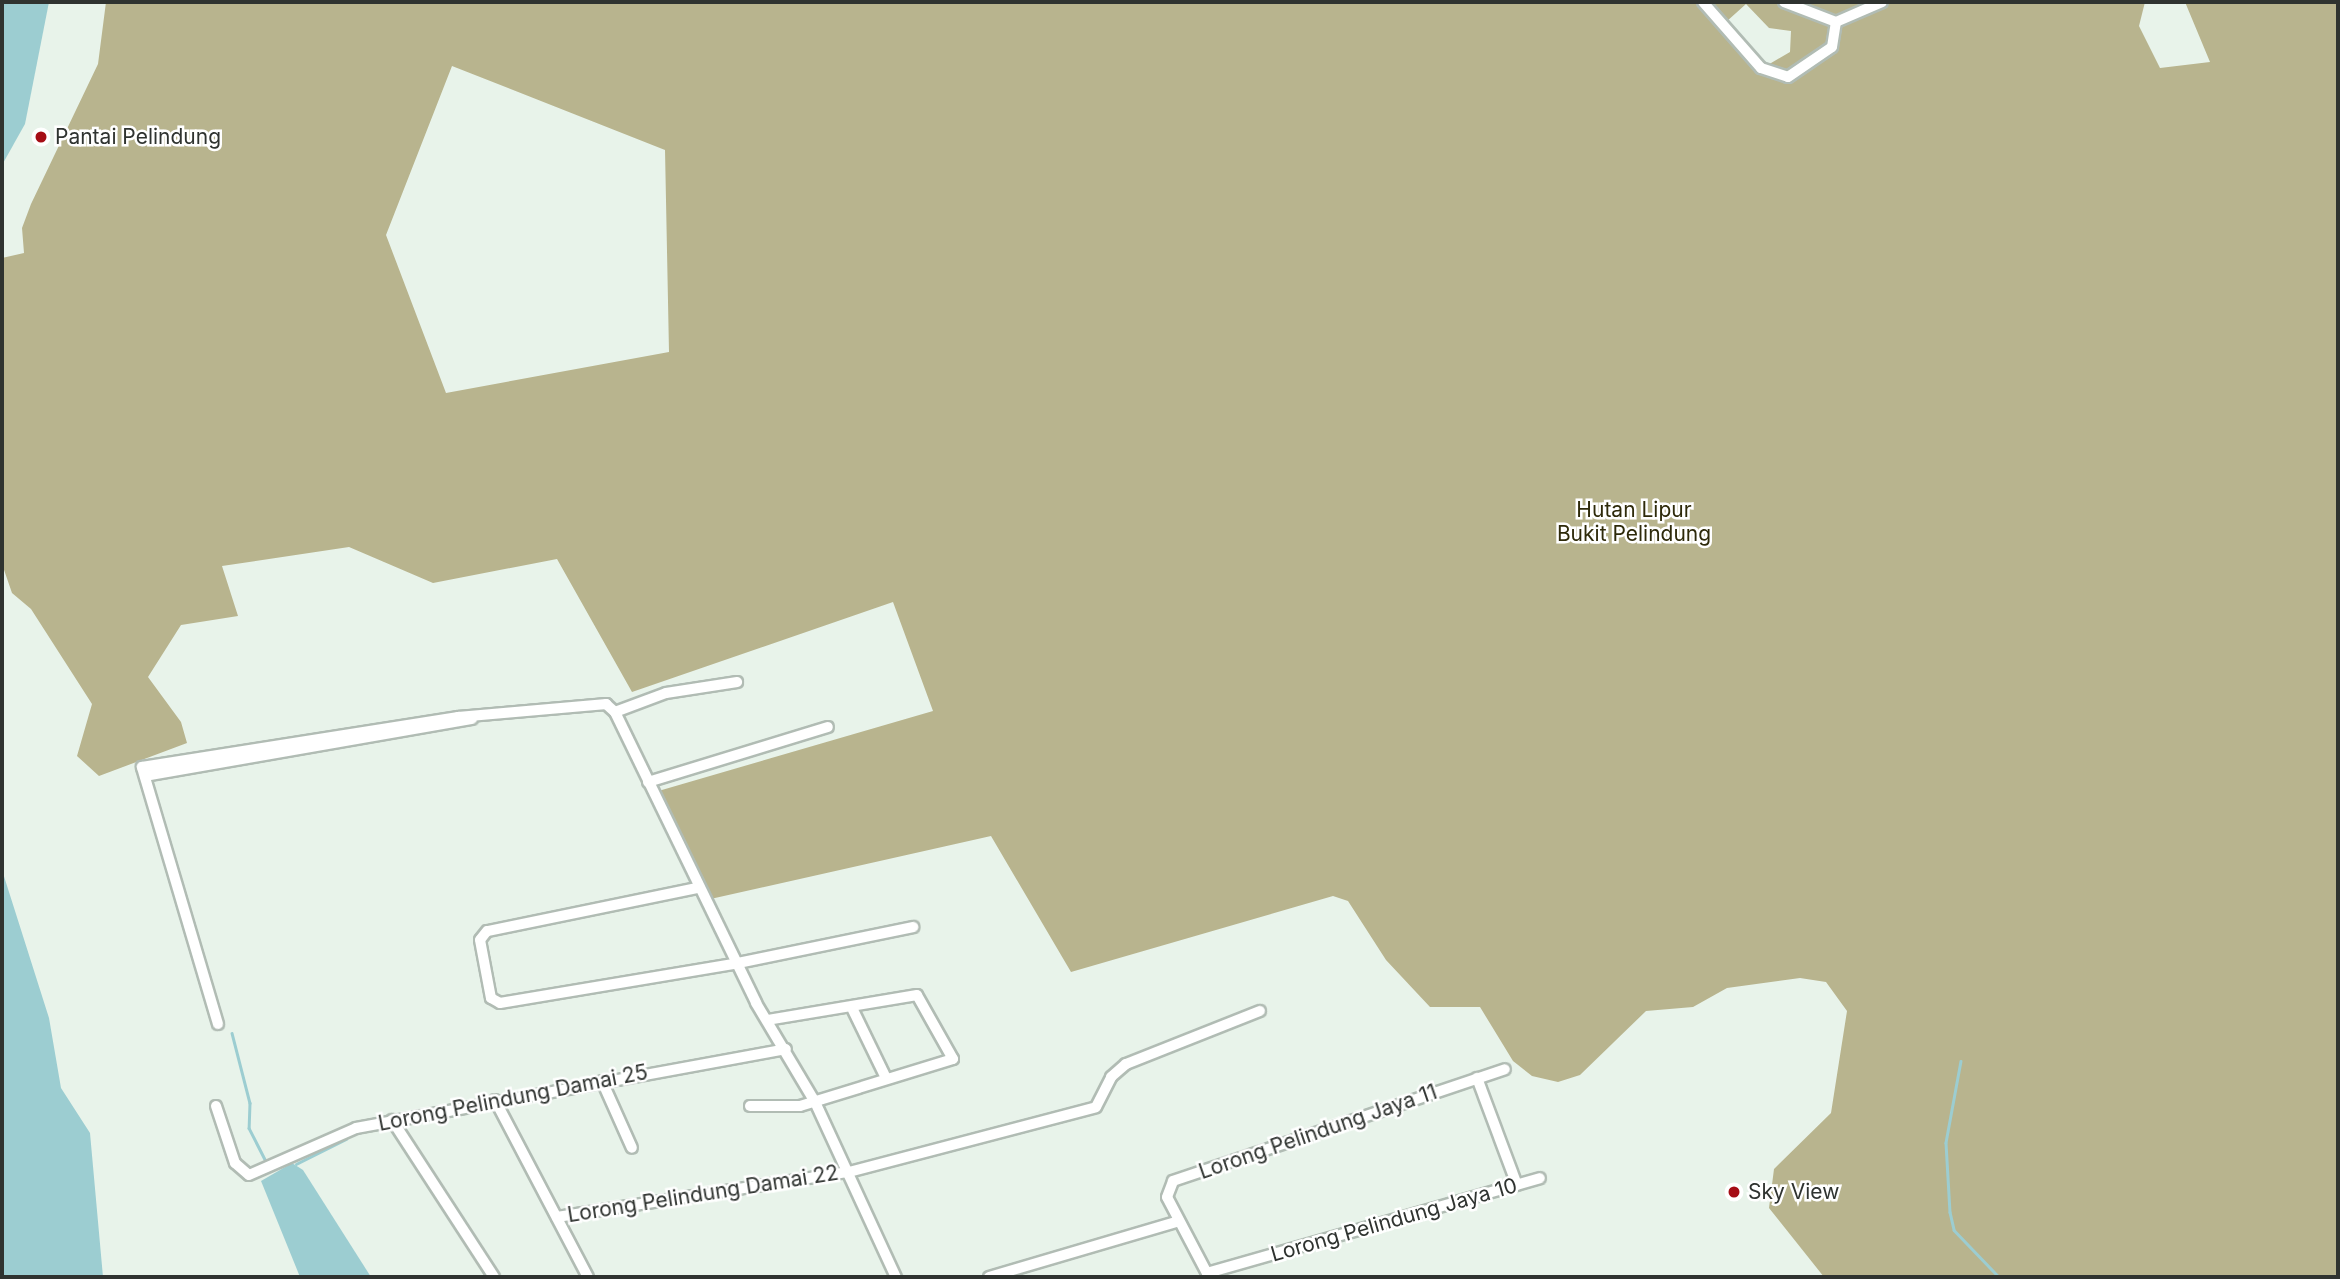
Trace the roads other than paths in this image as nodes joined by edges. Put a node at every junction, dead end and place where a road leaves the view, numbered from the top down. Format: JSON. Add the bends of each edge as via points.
{"nodes":[{"id":1,"x":1703,"y":2,"type":"edge"},
{"id":2,"x":1783,"y":2,"type":"edge"},
{"id":3,"x":1882,"y":2,"type":"edge"},
{"id":4,"x":1836,"y":22,"type":"junction"},
{"id":5,"x":737,"y":682,"type":"dead end"},
{"id":6,"x":615,"y":712,"type":"junction"},
{"id":7,"x":828,"y":727,"type":"dead end"},
{"id":8,"x":648,"y":782,"type":"junction"},
{"id":9,"x":697,"y":888,"type":"junction"},
{"id":10,"x":913,"y":926,"type":"dead end"},
{"id":11,"x":737,"y":963,"type":"junction"},
{"id":12,"x":853,"y":1010,"type":"junction"},
{"id":13,"x":1260,"y":1011,"type":"dead end"},
{"id":14,"x":768,"y":1020,"type":"junction"},
{"id":15,"x":218,"y":1024,"type":"dead end"},
{"id":16,"x":786,"y":1049,"type":"junction"},
{"id":17,"x":1505,"y":1069,"type":"dead end"},
{"id":18,"x":886,"y":1078,"type":"junction"},
{"id":19,"x":1478,"y":1078,"type":"junction"},
{"id":20,"x":603,"y":1081,"type":"junction"},
{"id":21,"x":495,"y":1100,"type":"junction"},
{"id":22,"x":815,"y":1102,"type":"junction"},
{"id":23,"x":216,"y":1106,"type":"dead end"},
{"id":24,"x":750,"y":1106,"type":"dead end"},
{"id":25,"x":392,"y":1120,"type":"junction"},
{"id":26,"x":632,"y":1148,"type":"dead end"},
{"id":27,"x":849,"y":1172,"type":"junction"},
{"id":28,"x":1540,"y":1178,"type":"dead end"},
{"id":29,"x":1517,"y":1185,"type":"junction"},
{"id":30,"x":556,"y":1217,"type":"junction"},
{"id":31,"x":1180,"y":1221,"type":"junction"},
{"id":32,"x":1208,"y":1275,"type":"edge"},
{"id":33,"x":494,"y":1277,"type":"edge"},
{"id":34,"x":588,"y":1277,"type":"edge"},
{"id":35,"x":896,"y":1277,"type":"edge"},
{"id":36,"x":989,"y":1277,"type":"edge"}],
"edges":[{"from":1,"to":4,"type":"street","via":[[1775,77],[1808,67],[1832,47]]},
{"from":2,"to":4,"type":"street"},
{"from":3,"to":4,"type":"street"},
{"from":5,"to":6,"type":"street","via":[[666,693]]},
{"from":6,"to":8,"type":"street"},
{"from":6,"to":15,"type":"street","via":[[595,702],[145,776]]},
{"from":7,"to":8,"type":"street"},
{"from":8,"to":9,"type":"street"},
{"from":9,"to":11,"type":"street"},
{"from":9,"to":11,"type":"street","via":[[481,936],[491,998],[500,1003]]},
{"from":10,"to":11,"type":"street"},
{"from":11,"to":14,"type":"street"},
{"from":12,"to":14,"type":"street"},
{"from":12,"to":18,"type":"street"},
{"from":12,"to":18,"type":"street","via":[[919,996],[952,1061]]},
{"from":13,"to":27,"type":"street","name":"Lorong Pelindung Damai 22","via":[[1126,1064],[1111,1077],[1096,1107]]},
{"from":14,"to":16,"type":"street"},
{"from":16,"to":20,"type":"street","name":"Lorong Pelindung Damai 25"},
{"from":16,"to":22,"type":"street"},
{"from":17,"to":19,"type":"street","name":"Lorong Pelindung Jaya 11"},
{"from":18,"to":22,"type":"street"},
{"from":19,"to":29,"type":"street"},
{"from":19,"to":31,"type":"street","name":"Lorong Pelindung Jaya 11","via":[[1173,1181],[1167,1197]]},
{"from":20,"to":21,"type":"street","name":"Lorong Pelindung Damai 25"},
{"from":20,"to":26,"type":"street"},
{"from":21,"to":25,"type":"street","name":"Lorong Pelindung Damai 25"},
{"from":21,"to":30,"type":"street"},
{"from":22,"to":24,"type":"street"},
{"from":22,"to":27,"type":"street"},
{"from":23,"to":25,"type":"street","name":"Lorong Pelindung Damai 25","via":[[235,1163],[249,1175],[330,1138]]},
{"from":25,"to":33,"type":"street"},
{"from":27,"to":30,"type":"street","name":"Lorong Pelindung Damai 22"},
{"from":27,"to":35,"type":"street"},
{"from":28,"to":29,"type":"street","name":"Lorong Pelindung Jaya 10"},
{"from":29,"to":32,"type":"street","name":"Lorong Pelindung Jaya 10"},
{"from":30,"to":34,"type":"street"},
{"from":31,"to":32,"type":"street"},
{"from":31,"to":36,"type":"street"}]}
